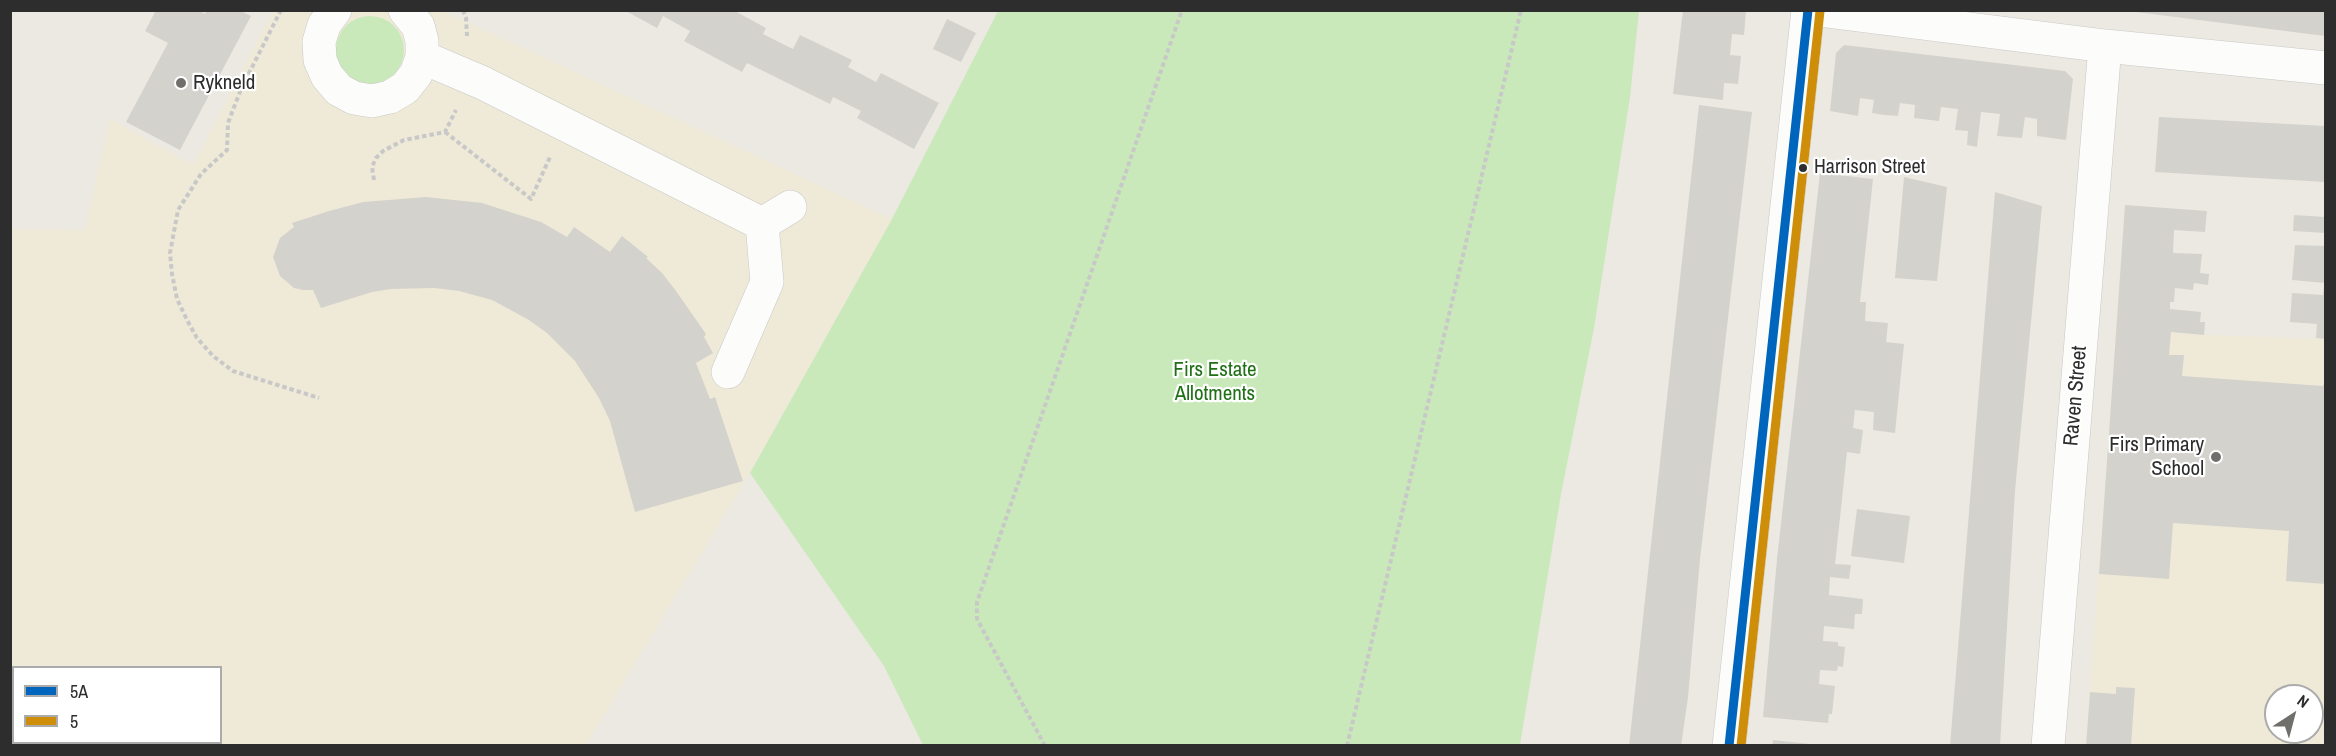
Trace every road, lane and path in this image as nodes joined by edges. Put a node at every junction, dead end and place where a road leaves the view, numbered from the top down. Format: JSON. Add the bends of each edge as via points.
{"nodes":[{"id":1,"x":281,"y":10,"type":"edge"},
{"id":2,"x":335,"y":10,"type":"edge"},
{"id":3,"x":405,"y":10,"type":"edge"},
{"id":4,"x":1182,"y":10,"type":"edge"},
{"id":5,"x":1521,"y":10,"type":"edge"},
{"id":6,"x":1808,"y":10,"type":"edge"},
{"id":7,"x":1818,"y":10,"type":"edge"},
{"id":8,"x":2105,"y":46,"type":"junction"},
{"id":9,"x":422,"y":57,"type":"junction"},
{"id":10,"x":2325,"y":68,"type":"edge"},
{"id":11,"x":564,"y":124,"type":"junction"},
{"id":12,"x":445,"y":132,"type":"dead end"},
{"id":13,"x":790,"y":207,"type":"dead end"},
{"id":14,"x":762,"y":224,"type":"junction"},
{"id":15,"x":728,"y":372,"type":"dead end"},
{"id":16,"x":319,"y":398,"type":"dead end"},
{"id":17,"x":1045,"y":746,"type":"edge"},
{"id":18,"x":1347,"y":746,"type":"edge"},
{"id":19,"x":1729,"y":746,"type":"edge"},
{"id":20,"x":2048,"y":746,"type":"edge"}],
"edges":[{"from":1,"to":16,"type":"path","via":[[231,114],[227,150],[201,174],[178,210],[170,253],[172,274],[187,320],[213,356],[233,371]]},
{"from":2,"to":9,"type":"street","via":[[324,25],[319,42],[320,60],[339,90],[372,101],[390,97],[405,88]]},
{"from":3,"to":9,"type":"street","via":[[418,26]]},
{"from":4,"to":17,"type":"path","via":[[977,602],[977,619]]},
{"from":5,"to":18,"type":"path"},
{"from":6,"to":19,"type":"street"},
{"from":7,"to":8,"type":"street"},
{"from":8,"to":10,"type":"street"},
{"from":8,"to":20,"type":"street","name":"Raven Street"},
{"from":9,"to":11,"type":"street"},
{"from":11,"to":12,"type":"path","via":[[531,199]]},
{"from":11,"to":14,"type":"street"},
{"from":13,"to":14,"type":"street"},
{"from":14,"to":15,"type":"street","via":[[767,282]]}]}
